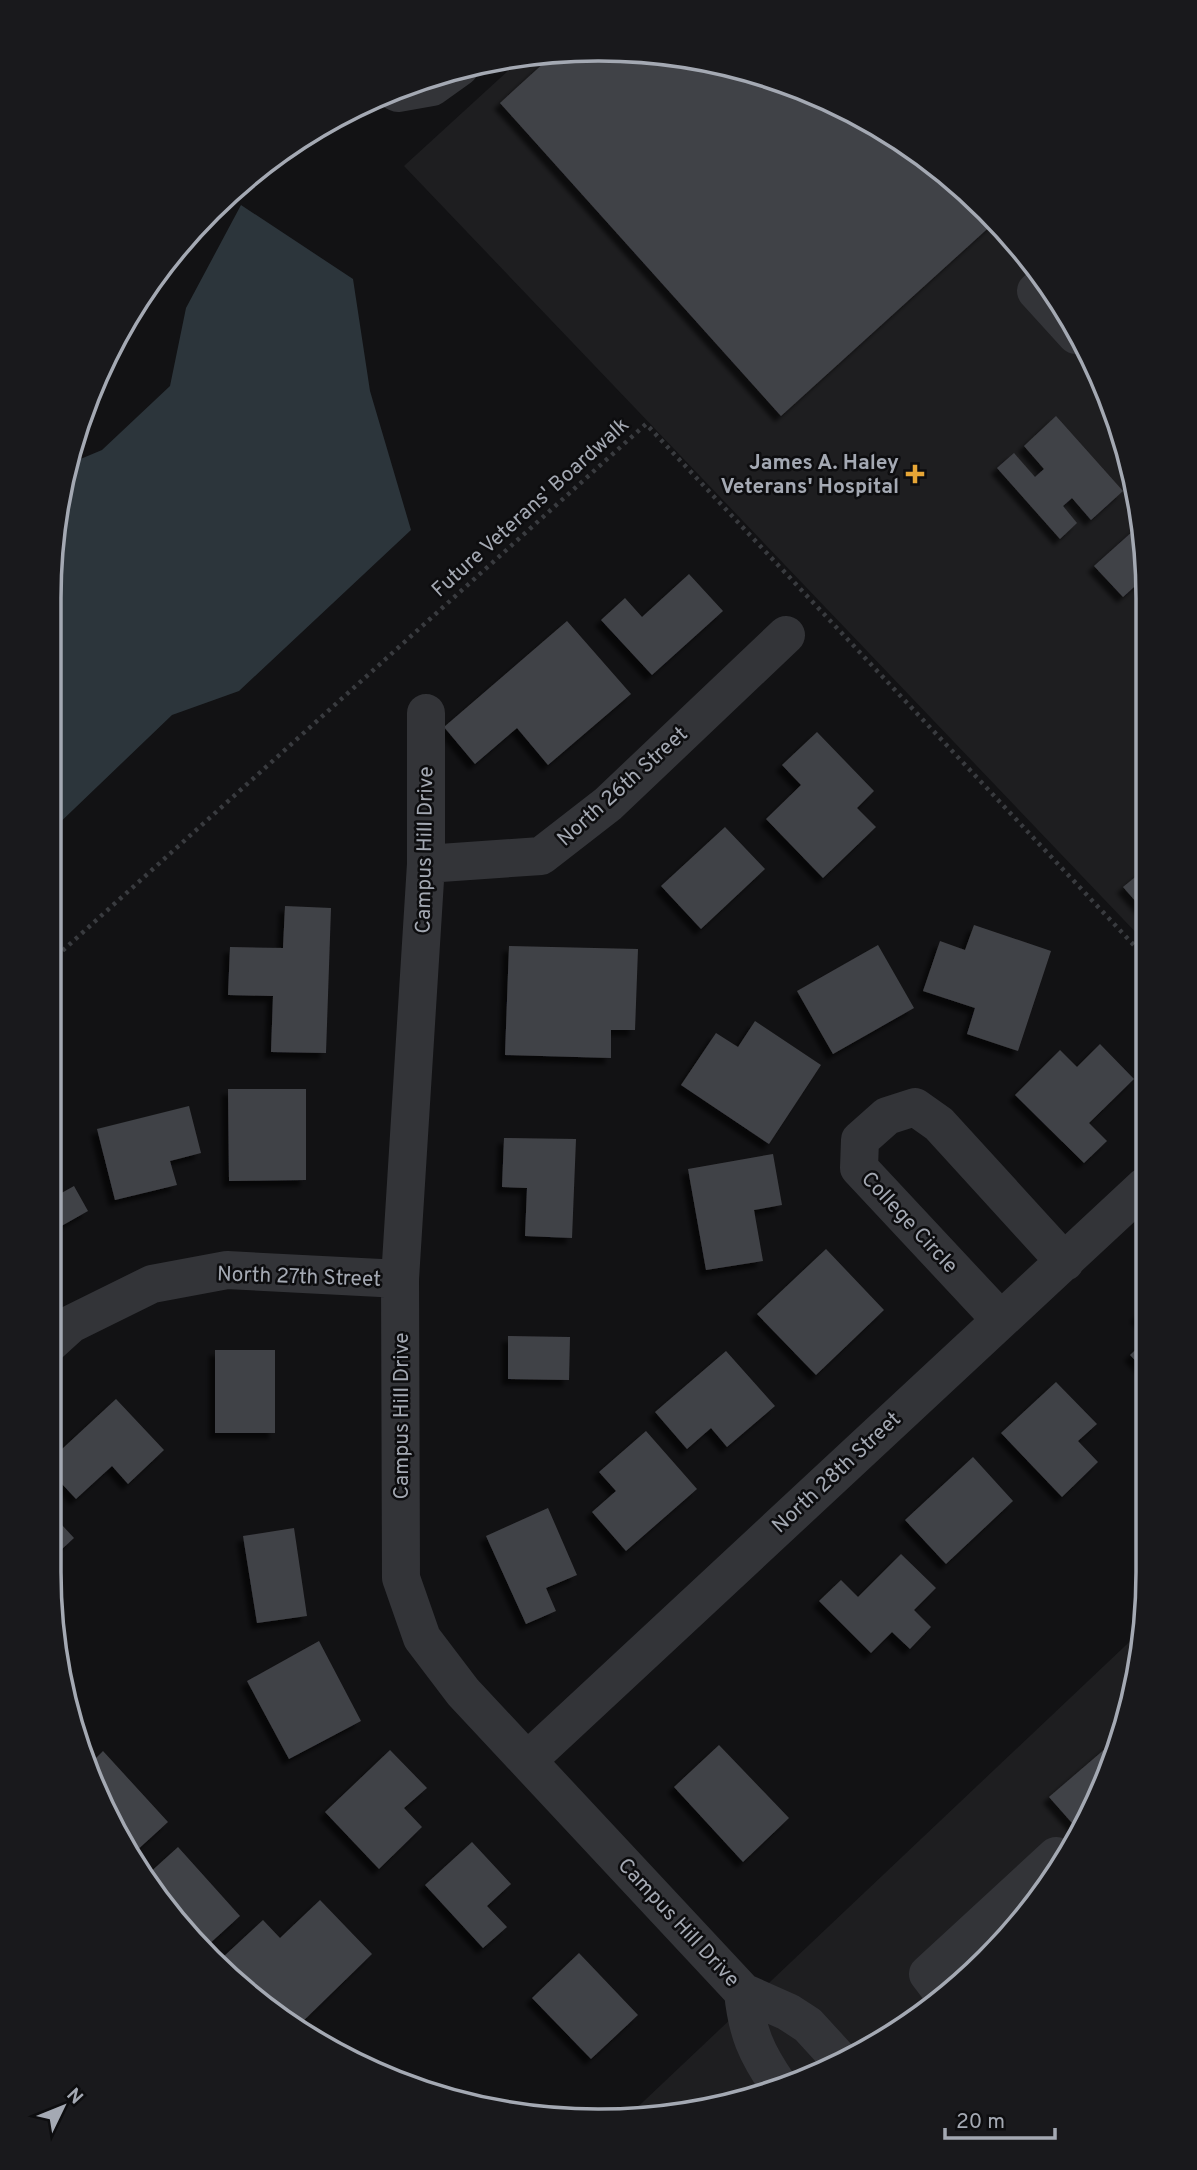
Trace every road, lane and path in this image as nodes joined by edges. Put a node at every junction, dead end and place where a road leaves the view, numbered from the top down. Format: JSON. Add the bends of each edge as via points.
{"nodes":[{"id":1,"x":1038,"y":289,"type":"edge"},
{"id":2,"x":1047,"y":303,"type":"edge"},
{"id":3,"x":786,"y":635,"type":"dead end"},
{"id":4,"x":426,"y":713,"type":"dead end"},
{"id":5,"x":426,"y":864,"type":"junction"},
{"id":6,"x":1136,"y":947,"type":"edge"},
{"id":7,"x":61,"y":952,"type":"edge"},
{"id":8,"x":1136,"y":1195,"type":"edge"},
{"id":9,"x":1065,"y":1262,"type":"junction"},
{"id":10,"x":400,"y":1279,"type":"junction"},
{"id":11,"x":1000,"y":1319,"type":"junction"},
{"id":12,"x":61,"y":1333,"type":"edge"},
{"id":13,"x":528,"y":1760,"type":"junction"},
{"id":14,"x":1051,"y":1861,"type":"edge"},
{"id":15,"x":938,"y":1988,"type":"edge"},
{"id":16,"x":743,"y":1992,"type":"junction"},
{"id":17,"x":835,"y":2054,"type":"edge"},
{"id":18,"x":774,"y":2079,"type":"edge"}],
"edges":[{"from":1,"to":2,"type":"street"},
{"from":3,"to":5,"type":"street","name":"North 26th Street","via":[[608,804],[541,856]]},
{"from":4,"to":5,"type":"street","name":"Campus Hill Drive"},
{"from":5,"to":10,"type":"street","name":"Campus Hill Drive"},
{"from":6,"to":7,"type":"path","name":"Future Veterans' Boardwalk","via":[[646,424]]},
{"from":8,"to":9,"type":"street","name":"North 28th Street"},
{"from":9,"to":11,"type":"street","name":"North 28th Street"},
{"from":9,"to":11,"type":"street","name":"College Circle","via":[[939,1124],[915,1107],[887,1115],[860,1140],[859,1168]]},
{"from":10,"to":12,"type":"street","name":"North 27th Street","via":[[214,1272],[152,1284]]},
{"from":10,"to":13,"type":"street","name":"Campus Hill Drive","via":[[401,1578],[422,1638],[463,1692]]},
{"from":11,"to":13,"type":"street","name":"North 28th Street"},
{"from":13,"to":16,"type":"street","name":"Campus Hill Drive"},
{"from":14,"to":15,"type":"street","via":[[928,1974]]},
{"from":16,"to":17,"type":"street","name":"Campus Hill Drive","via":[[808,2025]]},
{"from":16,"to":18,"type":"street","name":"Campus Hill Drive","via":[[746,2022]]}]}
